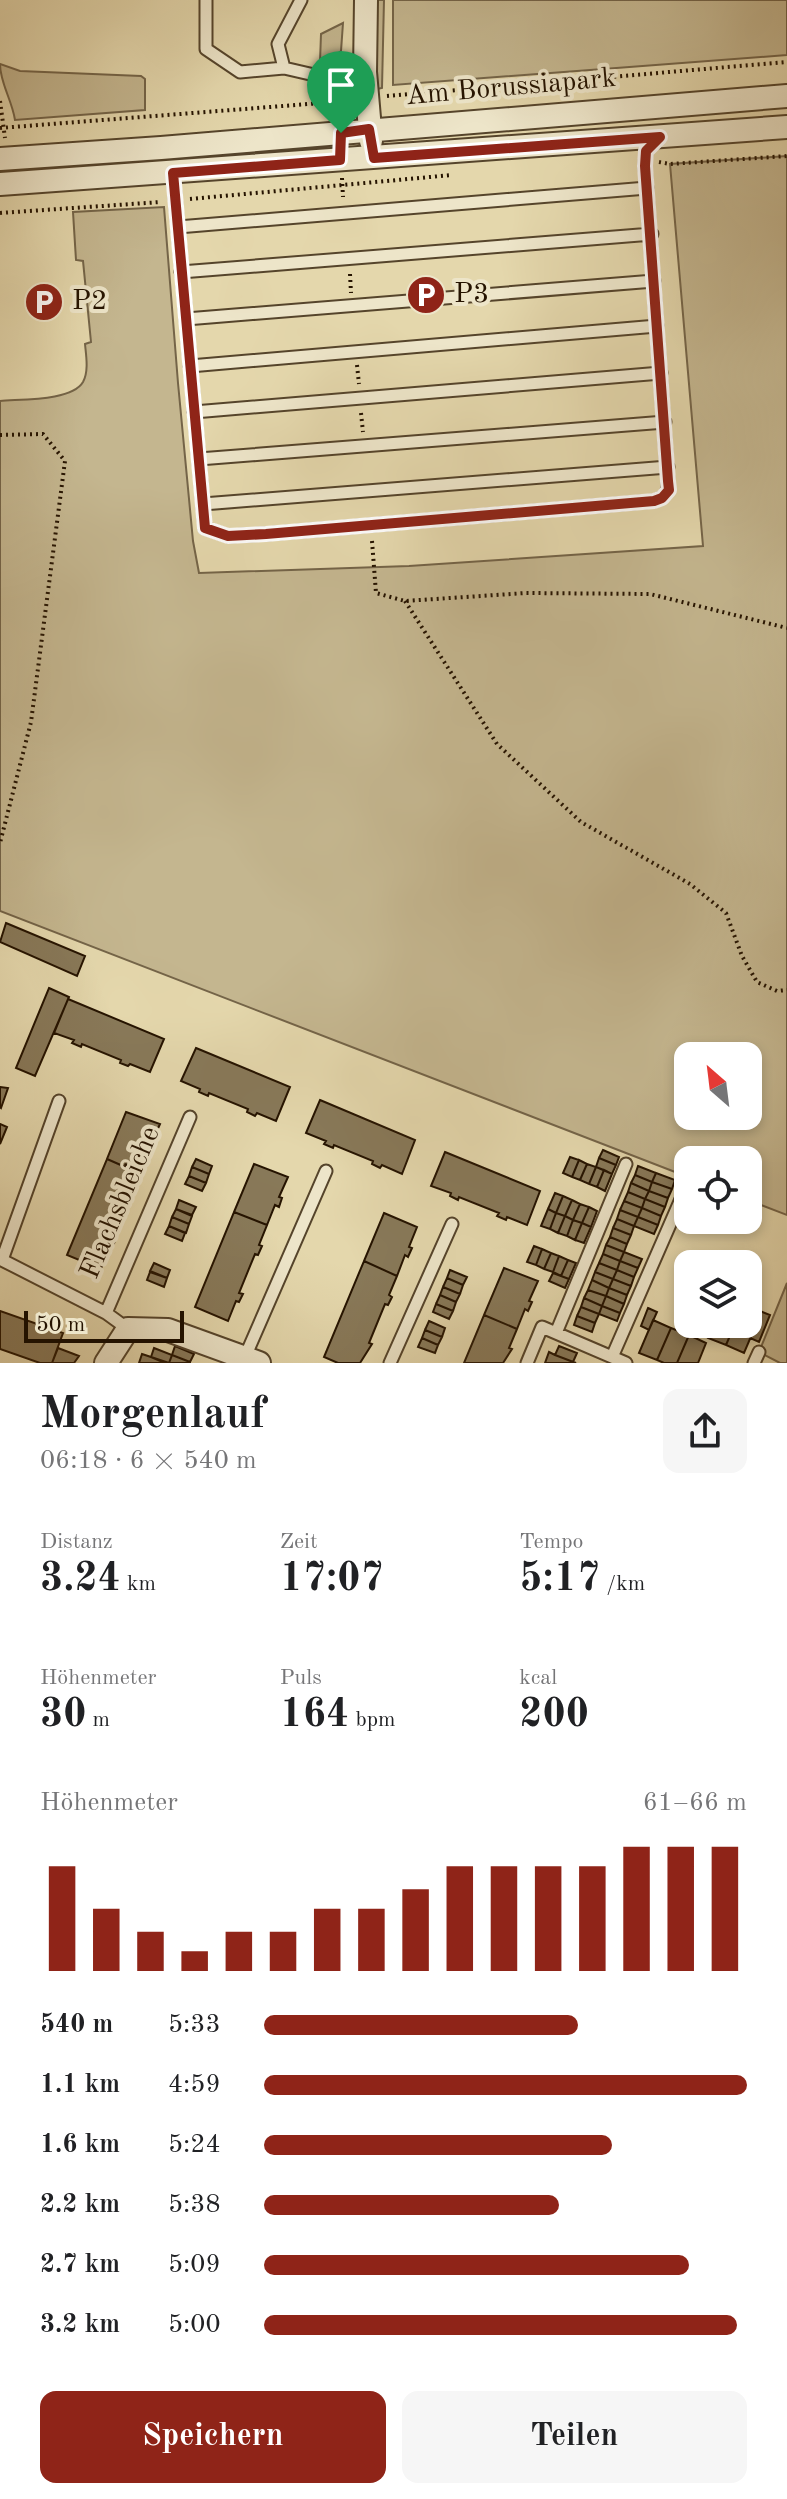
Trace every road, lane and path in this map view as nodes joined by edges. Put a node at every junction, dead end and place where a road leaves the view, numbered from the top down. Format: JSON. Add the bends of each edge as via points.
{"nodes":[{"id":1,"x":206,"y":0,"type":"edge"},
{"id":2,"x":301,"y":0,"type":"edge"},
{"id":3,"x":366,"y":0,"type":"edge"},
{"id":4,"x":787,"y":62,"type":"edge"},
{"id":5,"x":284,"y":68,"type":"junction"},
{"id":6,"x":355,"y":74,"type":"junction"},
{"id":7,"x":787,"y":96,"type":"edge"},
{"id":8,"x":356,"y":101,"type":"junction"},
{"id":9,"x":787,"y":127,"type":"edge"},
{"id":10,"x":0,"y":128,"type":"edge"},
{"id":11,"x":369,"y":129,"type":"junction"},
{"id":12,"x":660,"y":137,"type":"junction"},
{"id":13,"x":787,"y":156,"type":"edge"},
{"id":14,"x":374,"y":158,"type":"junction"},
{"id":15,"x":0,"y":159,"type":"edge"},
{"id":16,"x":340,"y":160,"type":"junction"},
{"id":17,"x":646,"y":160,"type":"junction"},
{"id":18,"x":173,"y":173,"type":"junction"},
{"id":19,"x":465,"y":174,"type":"dead end"},
{"id":20,"x":0,"y":184,"type":"edge"},
{"id":21,"x":342,"y":186,"type":"junction"},
{"id":22,"x":647,"y":188,"type":"junction"},
{"id":23,"x":175,"y":201,"type":"junction"},
{"id":24,"x":0,"y":213,"type":"edge"},
{"id":25,"x":345,"y":213,"type":"junction"},
{"id":26,"x":178,"y":227,"type":"junction"},
{"id":27,"x":652,"y":234,"type":"junction"},
{"id":28,"x":348,"y":258,"type":"junction"},
{"id":29,"x":181,"y":272,"type":"junction"},
{"id":30,"x":654,"y":281,"type":"junction"},
{"id":31,"x":352,"y":305,"type":"junction"},
{"id":32,"x":186,"y":319,"type":"junction"},
{"id":33,"x":657,"y":326,"type":"junction"},
{"id":34,"x":356,"y":352,"type":"junction"},
{"id":35,"x":190,"y":366,"type":"junction"},
{"id":36,"x":661,"y":373,"type":"junction"},
{"id":37,"x":360,"y":398,"type":"junction"},
{"id":38,"x":194,"y":412,"type":"junction"},
{"id":39,"x":665,"y":422,"type":"junction"},
{"id":40,"x":0,"y":435,"type":"edge"},
{"id":41,"x":364,"y":446,"type":"junction"},
{"id":42,"x":199,"y":459,"type":"junction"},
{"id":43,"x":668,"y":467,"type":"junction"},
{"id":44,"x":203,"y":504,"type":"junction"},
{"id":45,"x":370,"y":526,"type":"junction"},
{"id":46,"x":405,"y":601,"type":"junction"},
{"id":47,"x":787,"y":628,"type":"edge"},
{"id":48,"x":3,"y":822,"type":"edge"},
{"id":49,"x":0,"y":843,"type":"edge"},
{"id":50,"x":787,"y":990,"type":"edge"},
{"id":51,"x":59,"y":1101,"type":"dead end"},
{"id":52,"x":190,"y":1117,"type":"dead end"},
{"id":53,"x":626,"y":1164,"type":"dead end"},
{"id":54,"x":326,"y":1171,"type":"dead end"},
{"id":55,"x":674,"y":1215,"type":"edge"},
{"id":56,"x":452,"y":1224,"type":"dead end"},
{"id":57,"x":106,"y":1313,"type":"junction"},
{"id":58,"x":128,"y":1329,"type":"junction"},
{"id":59,"x":556,"y":1333,"type":"junction"},
{"id":60,"x":612,"y":1357,"type":"junction"},
{"id":61,"x":252,"y":1360,"type":"edge"},
{"id":62,"x":106,"y":1363,"type":"edge"},
{"id":63,"x":390,"y":1363,"type":"edge"},
{"id":64,"x":527,"y":1363,"type":"edge"},
{"id":65,"x":626,"y":1363,"type":"edge"}],
"edges":[{"from":1,"to":5,"type":"lane","via":[[206,49],[240,72]]},
{"from":2,"to":5,"type":"lane","via":[[278,44]]},
{"from":3,"to":6,"type":"street"},
{"from":4,"to":8,"type":"path"},
{"from":5,"to":6,"type":"lane","via":[[323,77]]},
{"from":6,"to":8,"type":"street"},
{"from":6,"to":8,"type":"path"},
{"from":7,"to":11,"type":"street","name":"Am Borussiapark"},
{"from":8,"to":10,"type":"path"},
{"from":8,"to":11,"type":"street"},
{"from":9,"to":12,"type":"street","name":"Am Borussiapark"},
{"from":11,"to":14,"type":"street"},
{"from":11,"to":15,"type":"street","name":"Am Borussiapark"},
{"from":12,"to":14,"type":"street","name":"Am Borussiapark"},
{"from":12,"to":17,"type":"lane","via":[[646,151]]},
{"from":13,"to":17,"type":"path","via":[[670,164]]},
{"from":14,"to":16,"type":"street","name":"Am Borussiapark"},
{"from":16,"to":18,"type":"street","name":"Am Borussiapark"},
{"from":16,"to":21,"type":"path"},
{"from":17,"to":22,"type":"lane"},
{"from":18,"to":20,"type":"street","name":"Am Borussiapark"},
{"from":18,"to":23,"type":"lane"},
{"from":19,"to":21,"type":"path"},
{"from":21,"to":23,"type":"path"},
{"from":21,"to":25,"type":"path"},
{"from":22,"to":25,"type":"lane"},
{"from":22,"to":27,"type":"lane"},
{"from":23,"to":24,"type":"path"},
{"from":23,"to":26,"type":"lane"},
{"from":25,"to":26,"type":"lane"},
{"from":26,"to":29,"type":"lane"},
{"from":27,"to":28,"type":"lane"},
{"from":27,"to":30,"type":"lane"},
{"from":28,"to":29,"type":"lane"},
{"from":28,"to":31,"type":"path"},
{"from":29,"to":32,"type":"lane"},
{"from":30,"to":31,"type":"lane"},
{"from":30,"to":33,"type":"lane"},
{"from":31,"to":32,"type":"lane"},
{"from":32,"to":35,"type":"lane"},
{"from":33,"to":34,"type":"lane"},
{"from":33,"to":36,"type":"lane"},
{"from":34,"to":35,"type":"lane"},
{"from":34,"to":37,"type":"path"},
{"from":35,"to":38,"type":"lane"},
{"from":36,"to":37,"type":"lane"},
{"from":36,"to":39,"type":"lane"},
{"from":37,"to":38,"type":"lane"},
{"from":37,"to":41,"type":"path"},
{"from":38,"to":42,"type":"lane"},
{"from":39,"to":41,"type":"lane"},
{"from":39,"to":43,"type":"lane"},
{"from":40,"to":48,"type":"path","via":[[43,434],[65,461],[31,722]]},
{"from":41,"to":42,"type":"lane"},
{"from":42,"to":44,"type":"lane"},
{"from":43,"to":44,"type":"lane"},
{"from":43,"to":45,"type":"lane","via":[[669,490],[654,501]]},
{"from":44,"to":45,"type":"lane","via":[[205,528],[228,536]]},
{"from":45,"to":46,"type":"path","via":[[376,593]]},
{"from":46,"to":47,"type":"path","via":[[526,593],[650,594]]},
{"from":46,"to":50,"type":"path","via":[[497,744],[581,822],[690,884],[726,913],[757,982]]},
{"from":48,"to":49,"type":"path"},
{"from":51,"to":57,"type":"lane","name":"Flachsbleiche","via":[[2,1260]]},
{"from":52,"to":57,"type":"lane","name":"Flachsbleiche"},
{"from":53,"to":59,"type":"lane"},
{"from":54,"to":61,"type":"lane"},
{"from":55,"to":60,"type":"lane"},
{"from":56,"to":63,"type":"lane"},
{"from":57,"to":58,"type":"lane","name":"Flachsbleiche"},
{"from":58,"to":61,"type":"street","via":[[168,1330]]},
{"from":58,"to":62,"type":"street"},
{"from":59,"to":60,"type":"lane"},
{"from":59,"to":64,"type":"lane","via":[[542,1327]]},
{"from":60,"to":65,"type":"lane"}]}
